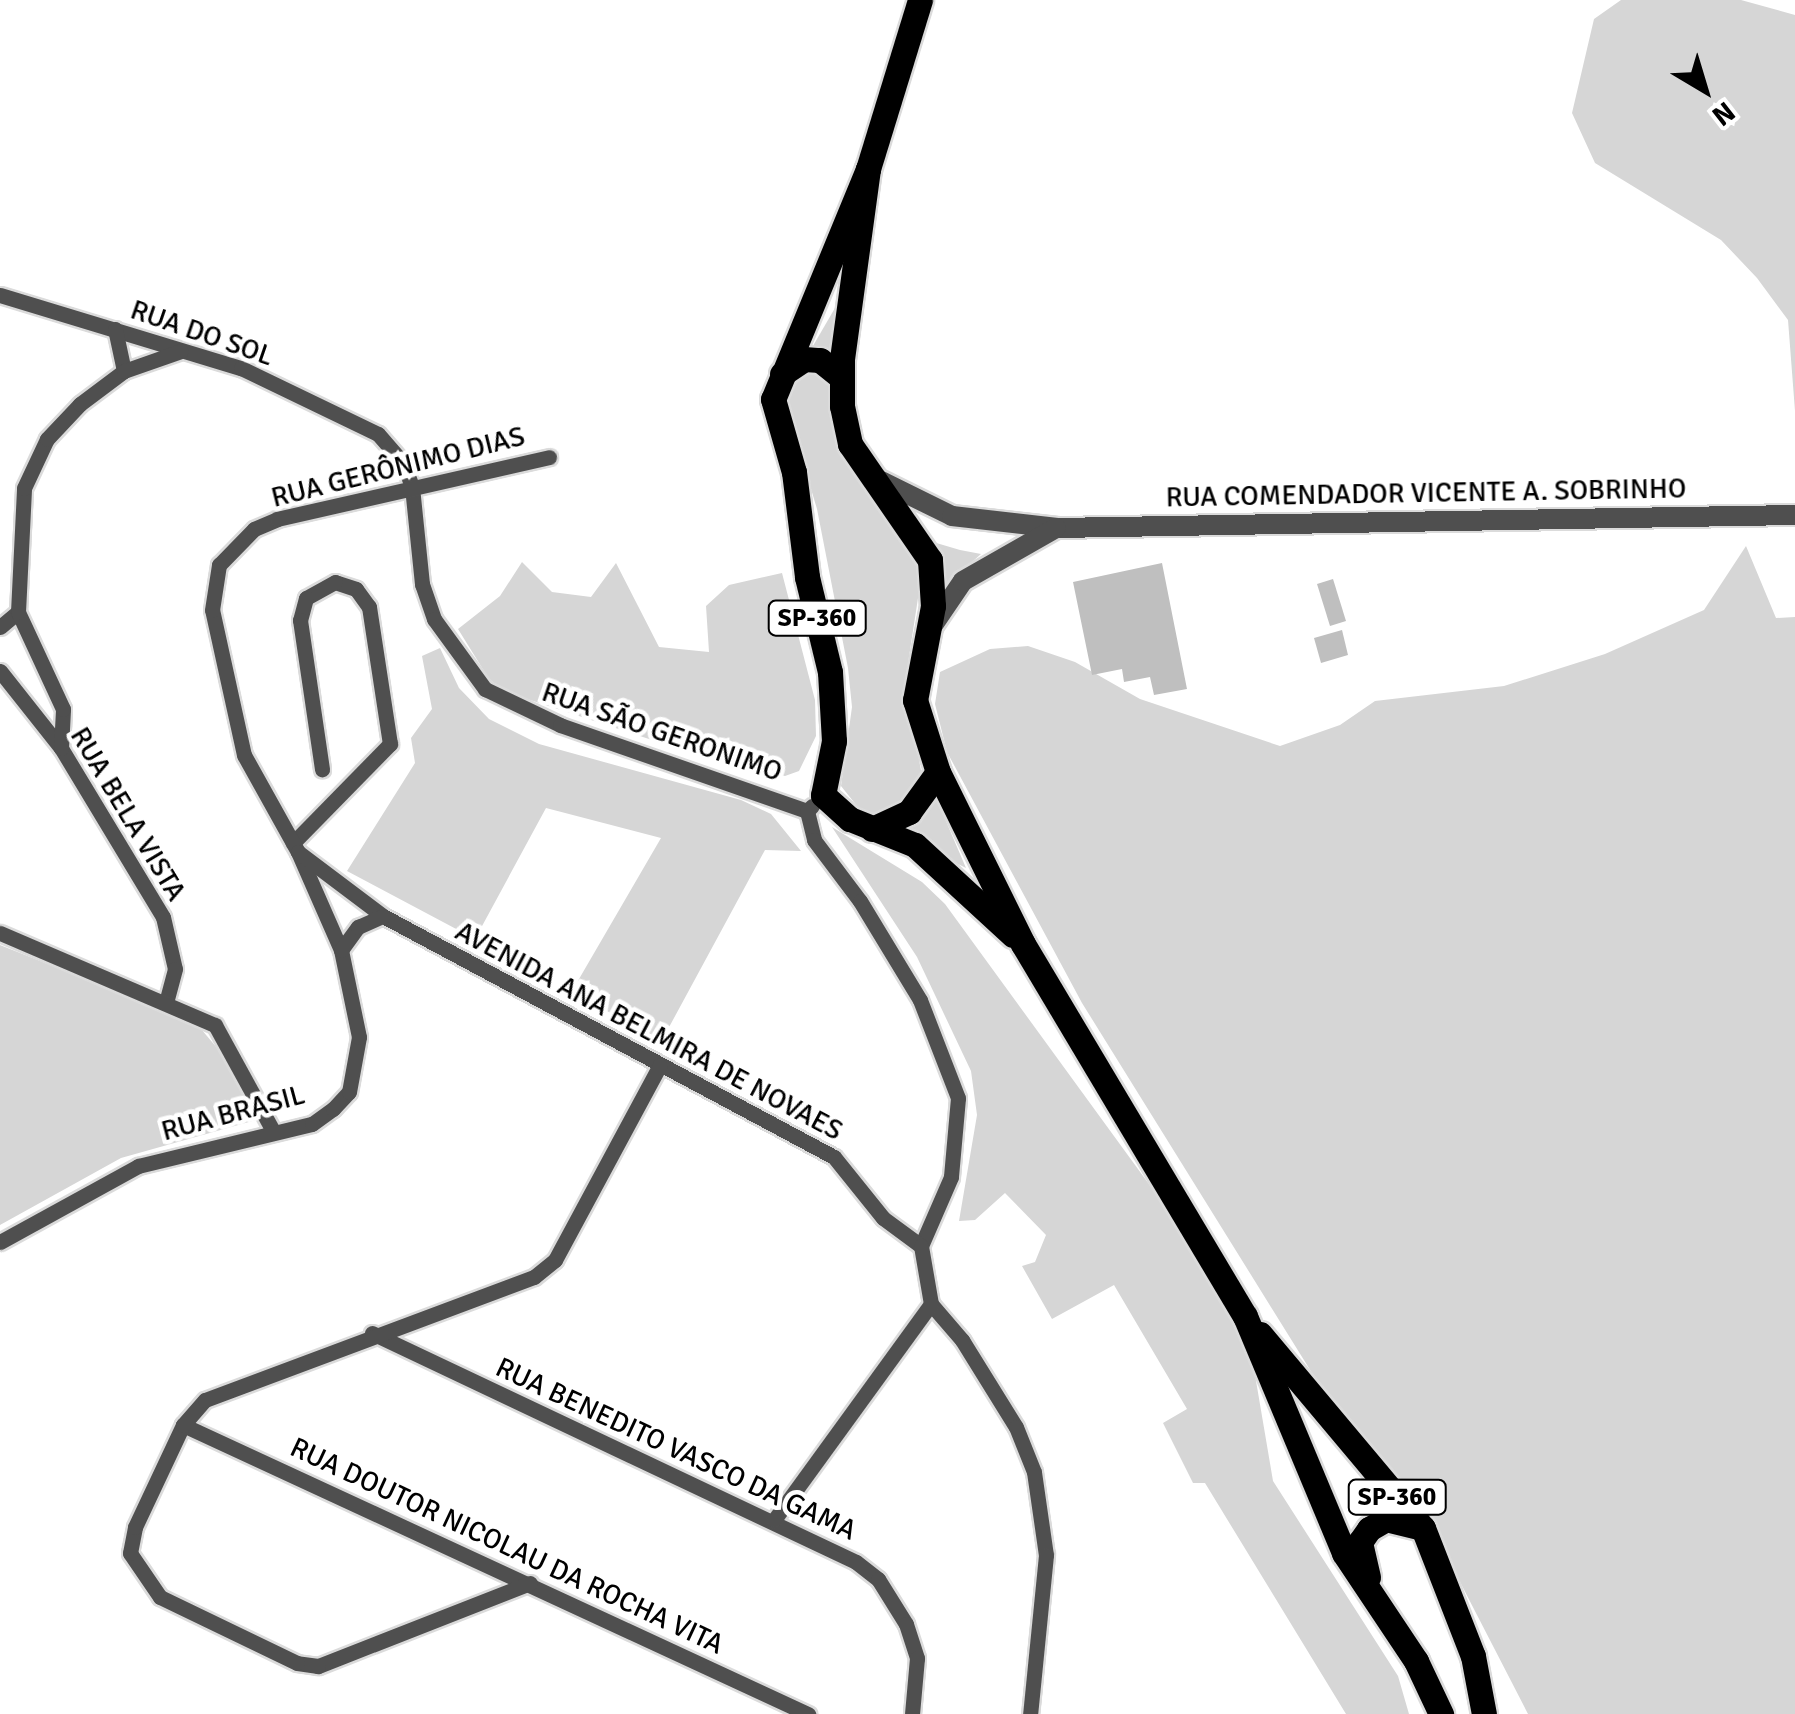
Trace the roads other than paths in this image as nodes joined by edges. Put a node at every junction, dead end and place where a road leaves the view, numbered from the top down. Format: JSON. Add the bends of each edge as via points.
{"nodes":[{"id":1,"x":920,"y":0,"type":"edge"},
{"id":2,"x":868,"y":169,"type":"junction"},
{"id":3,"x":0,"y":295,"type":"edge"},
{"id":4,"x":115,"y":329,"type":"junction"},
{"id":5,"x":181,"y":351,"type":"junction"},
{"id":6,"x":124,"y":370,"type":"junction"},
{"id":7,"x":842,"y":378,"type":"junction"},
{"id":8,"x":775,"y":382,"type":"junction"},
{"id":9,"x":550,"y":457,"type":"dead end"},
{"id":10,"x":867,"y":471,"type":"junction"},
{"id":11,"x":412,"y":487,"type":"junction"},
{"id":12,"x":1795,"y":516,"type":"edge"},
{"id":13,"x":1057,"y":528,"type":"junction"},
{"id":14,"x":18,"y":612,"type":"junction"},
{"id":15,"x":0,"y":628,"type":"edge"},
{"id":16,"x":927,"y":635,"type":"junction"},
{"id":17,"x":0,"y":671,"type":"edge"},
{"id":18,"x":61,"y":748,"type":"junction"},
{"id":19,"x":322,"y":769,"type":"dead end"},
{"id":20,"x":938,"y":772,"type":"junction"},
{"id":21,"x":815,"y":803,"type":"junction"},
{"id":22,"x":872,"y":830,"type":"junction"},
{"id":23,"x":296,"y":847,"type":"junction"},
{"id":24,"x":383,"y":916,"type":"junction"},
{"id":25,"x":0,"y":933,"type":"edge"},
{"id":26,"x":1023,"y":944,"type":"junction"},
{"id":27,"x":341,"y":950,"type":"junction"},
{"id":28,"x":168,"y":999,"type":"junction"},
{"id":29,"x":660,"y":1065,"type":"junction"},
{"id":30,"x":272,"y":1130,"type":"junction"},
{"id":31,"x":0,"y":1242,"type":"edge"},
{"id":32,"x":922,"y":1246,"type":"junction"},
{"id":33,"x":931,"y":1304,"type":"junction"},
{"id":34,"x":1245,"y":1316,"type":"junction"},
{"id":35,"x":372,"y":1333,"type":"junction"},
{"id":36,"x":184,"y":1426,"type":"junction"},
{"id":37,"x":774,"y":1520,"type":"junction"},
{"id":38,"x":1422,"y":1528,"type":"junction"},
{"id":39,"x":530,"y":1583,"type":"junction"},
{"id":40,"x":1373,"y":1592,"type":"junction"},
{"id":41,"x":808,"y":1714,"type":"edge"},
{"id":42,"x":912,"y":1714,"type":"edge"},
{"id":43,"x":1030,"y":1714,"type":"edge"},
{"id":44,"x":1440,"y":1714,"type":"edge"},
{"id":45,"x":1484,"y":1714,"type":"edge"}],
"edges":[{"from":1,"to":2,"type":"main road","number":"SP-360"},
{"from":2,"to":7,"type":"main road","number":"SP-360"},
{"from":2,"to":8,"type":"main road","number":"SP-360","via":[[813,311]]},
{"from":3,"to":4,"type":"street","name":"RUA DO SOL"},
{"from":4,"to":5,"type":"street","name":"RUA DO SOL"},
{"from":4,"to":6,"type":"street"},
{"from":5,"to":6,"type":"street"},
{"from":5,"to":11,"type":"street","name":"RUA DO SOL","via":[[241,368],[378,434],[403,463]]},
{"from":6,"to":14,"type":"street","via":[[47,439],[24,488]]},
{"from":7,"to":8,"type":"main road","via":[[820,360],[804,359]]},
{"from":7,"to":10,"type":"main road","number":"SP-360","via":[[845,426]]},
{"from":8,"to":21,"type":"main road","number":"SP-360","via":[[773,399],[794,472],[807,577],[830,672],[834,741]]},
{"from":9,"to":11,"type":"street","name":"RUA GERÔNIMO DIAS"},
{"from":10,"to":13,"type":"street","name":"RUA COMENDADOR VICENTE A. SOBRINHO","via":[[900,495],[952,516]]},
{"from":10,"to":16,"type":"main road","number":"SP-360","via":[[930,560]]},
{"from":11,"to":21,"type":"street","name":"RUA SÃO GERONIMO","via":[[422,584],[434,619],[486,689],[560,724]]},
{"from":11,"to":23,"type":"street","name":"RUA GERÔNIMO DIAS","via":[[277,519],[254,529],[219,565],[212,610],[244,756]]},
{"from":12,"to":13,"type":"street","name":"RUA COMENDADOR VICENTE A. SOBRINHO"},
{"from":13,"to":16,"type":"street","via":[[963,581]]},
{"from":14,"to":15,"type":"street"},
{"from":14,"to":18,"type":"street","via":[[64,709]]},
{"from":16,"to":20,"type":"main road","number":"SP-360","via":[[916,700]]},
{"from":17,"to":18,"type":"street","name":"RUA BELA VISTA"},
{"from":18,"to":28,"type":"street","name":"RUA BELA VISTA","via":[[163,917],[175,970]]},
{"from":19,"to":23,"type":"street","via":[[300,620],[306,598],[335,582],[356,589],[369,608],[390,744]]},
{"from":20,"to":22,"type":"main road","via":[[909,812]]},
{"from":20,"to":26,"type":"main road","number":"SP-360"},
{"from":21,"to":22,"type":"main road","number":"SP-360"},
{"from":21,"to":32,"type":"street","via":[[814,840],[920,1000],[958,1098],[952,1177]]},
{"from":22,"to":26,"type":"main road","number":"SP-360","via":[[915,845]]},
{"from":23,"to":24,"type":"street","name":"AVENIDA ANA BELMIRA DE NOVAES"},
{"from":23,"to":27,"type":"street","name":"RUA GERÔNIMO DIAS"},
{"from":24,"to":27,"type":"street","via":[[358,928]]},
{"from":24,"to":29,"type":"street","name":"AVENIDA ANA BELMIRA DE NOVAES"},
{"from":25,"to":28,"type":"street"},
{"from":26,"to":34,"type":"main road","number":"SP-360"},
{"from":27,"to":30,"type":"street","name":"RUA BRASIL","via":[[360,1037],[349,1092],[312,1124]]},
{"from":28,"to":30,"type":"street","via":[[224,1033]]},
{"from":29,"to":32,"type":"street","name":"AVENIDA ANA BELMIRA DE NOVAES","via":[[834,1157],[883,1218]]},
{"from":29,"to":35,"type":"street","via":[[555,1260],[534,1277]]},
{"from":30,"to":31,"type":"street","name":"RUA BRASIL","via":[[138,1166]]},
{"from":32,"to":33,"type":"street"},
{"from":33,"to":37,"type":"street"},
{"from":33,"to":43,"type":"street","via":[[1016,1426],[1034,1472],[1046,1555]]},
{"from":34,"to":38,"type":"main road","number":"SP-360"},
{"from":34,"to":40,"type":"main road","number":"SP-360","via":[[1328,1522]]},
{"from":35,"to":36,"type":"street","via":[[230,1387],[205,1400]]},
{"from":35,"to":37,"type":"street","name":"RUA BENEDITO VASCO DA GAMA"},
{"from":36,"to":39,"type":"street","name":"RUA DOUTOR NICOLAU DA ROCHA VITA"},
{"from":36,"to":39,"type":"street","via":[[135,1527],[130,1553],[141,1576],[160,1597],[298,1663],[336,1662]]},
{"from":37,"to":42,"type":"street","name":"RUA BENEDITO VASCO DA GAMA","via":[[856,1562],[894,1600],[917,1658]]},
{"from":38,"to":40,"type":"main road","number":"SP-360","via":[[1386,1519],[1369,1529],[1360,1554]]},
{"from":38,"to":45,"type":"main road","number":"SP-360","via":[[1473,1656]]},
{"from":39,"to":41,"type":"street","name":"RUA DOUTOR NICOLAU DA ROCHA VITA"},
{"from":40,"to":44,"type":"main road","number":"SP-360"}]}
